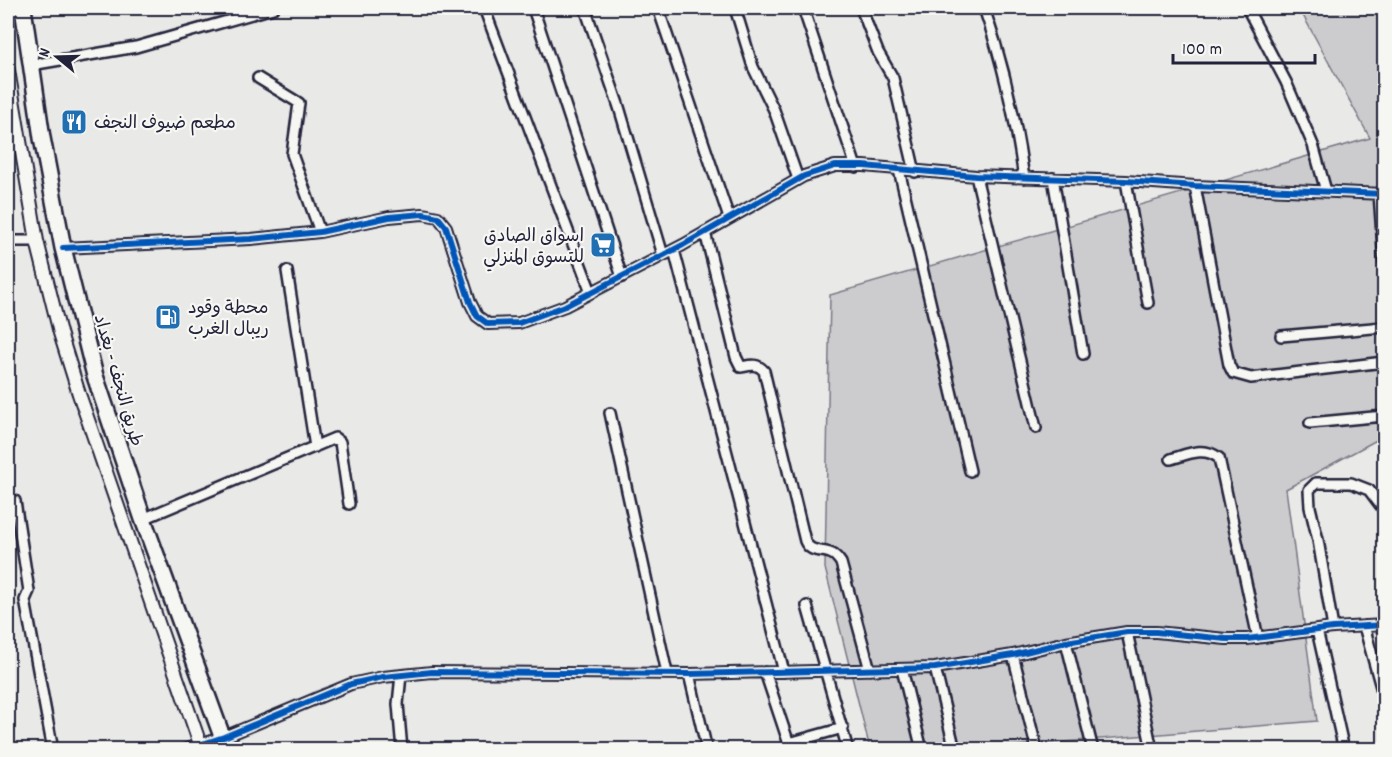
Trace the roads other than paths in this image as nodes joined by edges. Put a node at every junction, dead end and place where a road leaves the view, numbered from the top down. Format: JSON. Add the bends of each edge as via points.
{"nodes":[{"id":1,"x":22,"y":8,"type":"edge"},
{"id":2,"x":273,"y":8,"type":"edge"},
{"id":3,"x":484,"y":8,"type":"edge"},
{"id":4,"x":533,"y":8,"type":"edge"},
{"id":5,"x":585,"y":8,"type":"edge"},
{"id":6,"x":658,"y":8,"type":"edge"},
{"id":7,"x":735,"y":8,"type":"edge"},
{"id":8,"x":803,"y":8,"type":"edge"},
{"id":9,"x":861,"y":8,"type":"edge"},
{"id":10,"x":984,"y":8,"type":"edge"},
{"id":11,"x":1247,"y":8,"type":"edge"},
{"id":12,"x":31,"y":65,"type":"junction"},
{"id":13,"x":8,"y":70,"type":"edge"},
{"id":14,"x":258,"y":78,"type":"dead end"},
{"id":15,"x":856,"y":167,"type":"junction"},
{"id":16,"x":899,"y":170,"type":"junction"},
{"id":17,"x":915,"y":172,"type":"junction"},
{"id":18,"x":976,"y":176,"type":"junction"},
{"id":19,"x":1024,"y":178,"type":"junction"},
{"id":20,"x":1053,"y":178,"type":"junction"},
{"id":21,"x":798,"y":179,"type":"junction"},
{"id":22,"x":1126,"y":181,"type":"junction"},
{"id":23,"x":1195,"y":186,"type":"junction"},
{"id":24,"x":1326,"y":191,"type":"junction"},
{"id":25,"x":1382,"y":194,"type":"edge"},
{"id":26,"x":729,"y":218,"type":"junction"},
{"id":27,"x":320,"y":232,"type":"junction"},
{"id":28,"x":705,"y":232,"type":"junction"},
{"id":29,"x":8,"y":242,"type":"edge"},
{"id":30,"x":37,"y":242,"type":"junction"},
{"id":31,"x":63,"y":248,"type":"junction"},
{"id":32,"x":674,"y":250,"type":"junction"},
{"id":33,"x":663,"y":255,"type":"junction"},
{"id":34,"x":1384,"y":263,"type":"edge"},
{"id":35,"x":287,"y":271,"type":"dead end"},
{"id":36,"x":622,"y":277,"type":"junction"},
{"id":37,"x":591,"y":292,"type":"junction"},
{"id":38,"x":1148,"y":303,"type":"dead end"},
{"id":39,"x":1384,"y":327,"type":"edge"},
{"id":40,"x":1281,"y":336,"type":"dead end"},
{"id":41,"x":1083,"y":354,"type":"dead end"},
{"id":42,"x":1384,"y":362,"type":"edge"},
{"id":43,"x":610,"y":413,"type":"dead end"},
{"id":44,"x":1384,"y":416,"type":"edge"},
{"id":45,"x":1310,"y":423,"type":"dead end"},
{"id":46,"x":1036,"y":428,"type":"dead end"},
{"id":47,"x":315,"y":447,"type":"junction"},
{"id":48,"x":1171,"y":459,"type":"dead end"},
{"id":49,"x":970,"y":471,"type":"dead end"},
{"id":50,"x":15,"y":501,"type":"dead end"},
{"id":51,"x":349,"y":504,"type":"dead end"},
{"id":52,"x":1384,"y":510,"type":"edge"},
{"id":53,"x":142,"y":519,"type":"junction"},
{"id":54,"x":807,"y":606,"type":"dead end"},
{"id":55,"x":1384,"y":625,"type":"edge"},
{"id":56,"x":1364,"y":626,"type":"junction"},
{"id":57,"x":1334,"y":628,"type":"junction"},
{"id":58,"x":1317,"y":630,"type":"junction"},
{"id":59,"x":1127,"y":632,"type":"junction"},
{"id":60,"x":1258,"y":638,"type":"junction"},
{"id":61,"x":1066,"y":642,"type":"junction"},
{"id":62,"x":1013,"y":655,"type":"junction"},
{"id":63,"x":935,"y":668,"type":"junction"},
{"id":64,"x":903,"y":669,"type":"junction"},
{"id":65,"x":870,"y":670,"type":"junction"},
{"id":66,"x":826,"y":671,"type":"junction"},
{"id":67,"x":765,"y":672,"type":"junction"},
{"id":68,"x":784,"y":672,"type":"junction"},
{"id":69,"x":667,"y":673,"type":"junction"},
{"id":70,"x":689,"y":674,"type":"junction"},
{"id":71,"x":401,"y":675,"type":"junction"},
{"id":72,"x":1384,"y":699,"type":"edge"},
{"id":73,"x":843,"y":728,"type":"junction"},
{"id":74,"x":226,"y":743,"type":"edge"},
{"id":75,"x":200,"y":744,"type":"junction"},
{"id":76,"x":790,"y":746,"type":"edge"},
{"id":77,"x":53,"y":750,"type":"edge"},
{"id":78,"x":184,"y":750,"type":"edge"},
{"id":79,"x":402,"y":750,"type":"edge"},
{"id":80,"x":707,"y":750,"type":"edge"},
{"id":81,"x":848,"y":750,"type":"edge"},
{"id":82,"x":922,"y":750,"type":"edge"},
{"id":83,"x":955,"y":750,"type":"edge"},
{"id":84,"x":1037,"y":750,"type":"edge"},
{"id":85,"x":1093,"y":750,"type":"edge"},
{"id":86,"x":1152,"y":750,"type":"edge"},
{"id":87,"x":1344,"y":750,"type":"edge"}],
"edges":[{"from":1,"to":12,"type":"main road","name":"طريق النجف - بغداد"},
{"from":2,"to":12,"type":"street","via":[[136,46]]},
{"from":3,"to":37,"type":"street"},
{"from":4,"to":36,"type":"street"},
{"from":5,"to":33,"type":"street"},
{"from":6,"to":26,"type":"street"},
{"from":7,"to":21,"type":"street","via":[[753,67],[774,110]]},
{"from":8,"to":15,"type":"street"},
{"from":9,"to":17,"type":"street","via":[[893,78]]},
{"from":10,"to":19,"type":"street","via":[[1011,102]]},
{"from":11,"to":24,"type":"street","via":[[1286,82],[1313,145]]},
{"from":12,"to":31,"type":"main road","name":"طريق النجف - بغداد"},
{"from":13,"to":30,"type":"street"},
{"from":14,"to":27,"type":"street","via":[[299,103],[292,154]]},
{"from":15,"to":16,"type":"street"},
{"from":15,"to":21,"type":"street","via":[[835,166]]},
{"from":16,"to":17,"type":"street"},
{"from":16,"to":49,"type":"street"},
{"from":17,"to":18,"type":"street"},
{"from":18,"to":19,"type":"street"},
{"from":18,"to":46,"type":"street"},
{"from":19,"to":20,"type":"street"},
{"from":20,"to":22,"type":"street"},
{"from":20,"to":41,"type":"street"},
{"from":21,"to":26,"type":"street"},
{"from":22,"to":23,"type":"street"},
{"from":22,"to":38,"type":"street"},
{"from":23,"to":24,"type":"street"},
{"from":23,"to":42,"type":"street","via":[[1233,373],[1251,378]]},
{"from":24,"to":25,"type":"street"},
{"from":25,"to":34,"type":"street"},
{"from":26,"to":28,"type":"street"},
{"from":27,"to":31,"type":"street"},
{"from":27,"to":37,"type":"street","via":[[389,217],[438,217],[446,227],[470,302],[477,316],[489,324],[519,323]]},
{"from":28,"to":32,"type":"street"},
{"from":28,"to":65,"type":"street","via":[[736,357],[741,367],[754,365],[764,371],[807,547],[833,554],[841,563]]},
{"from":29,"to":30,"type":"street"},
{"from":30,"to":75,"type":"street","via":[[75,384]]},
{"from":31,"to":53,"type":"main road","name":"طريق النجف - بغداد","via":[[98,385]]},
{"from":32,"to":33,"type":"street"},
{"from":32,"to":68,"type":"street"},
{"from":33,"to":36,"type":"street"},
{"from":35,"to":47,"type":"street"},
{"from":36,"to":37,"type":"street"},
{"from":39,"to":40,"type":"street"},
{"from":43,"to":69,"type":"street"},
{"from":44,"to":45,"type":"street"},
{"from":47,"to":51,"type":"street","via":[[335,438],[340,442]]},
{"from":47,"to":53,"type":"street"},
{"from":48,"to":60,"type":"street","via":[[1201,451],[1219,458]]},
{"from":50,"to":77,"type":"street","via":[[29,591],[25,600]]},
{"from":52,"to":57,"type":"street","via":[[1369,490],[1351,483],[1316,483],[1309,490]]},
{"from":53,"to":74,"type":"main road","name":"طريق النجف - بغداد"},
{"from":54,"to":66,"type":"street"},
{"from":55,"to":56,"type":"street"},
{"from":56,"to":57,"type":"street"},
{"from":56,"to":72,"type":"street"},
{"from":57,"to":58,"type":"street"},
{"from":58,"to":60,"type":"street"},
{"from":58,"to":87,"type":"street"},
{"from":59,"to":60,"type":"street"},
{"from":59,"to":61,"type":"street"},
{"from":59,"to":86,"type":"street"},
{"from":61,"to":62,"type":"street"},
{"from":61,"to":85,"type":"street"},
{"from":62,"to":63,"type":"street"},
{"from":62,"to":84,"type":"street"},
{"from":63,"to":64,"type":"street"},
{"from":63,"to":83,"type":"street"},
{"from":64,"to":65,"type":"street"},
{"from":64,"to":82,"type":"street"},
{"from":65,"to":66,"type":"street"},
{"from":66,"to":68,"type":"street"},
{"from":66,"to":73,"type":"street"},
{"from":67,"to":68,"type":"street"},
{"from":67,"to":70,"type":"street"},
{"from":67,"to":76,"type":"street"},
{"from":69,"to":70,"type":"street"},
{"from":69,"to":71,"type":"street"},
{"from":70,"to":80,"type":"street"},
{"from":71,"to":74,"type":"street","via":[[351,684]]},
{"from":71,"to":79,"type":"street","via":[[398,704]]},
{"from":73,"to":76,"type":"street"},
{"from":73,"to":81,"type":"street"},
{"from":74,"to":75,"type":"street"},
{"from":75,"to":78,"type":"street"}]}
